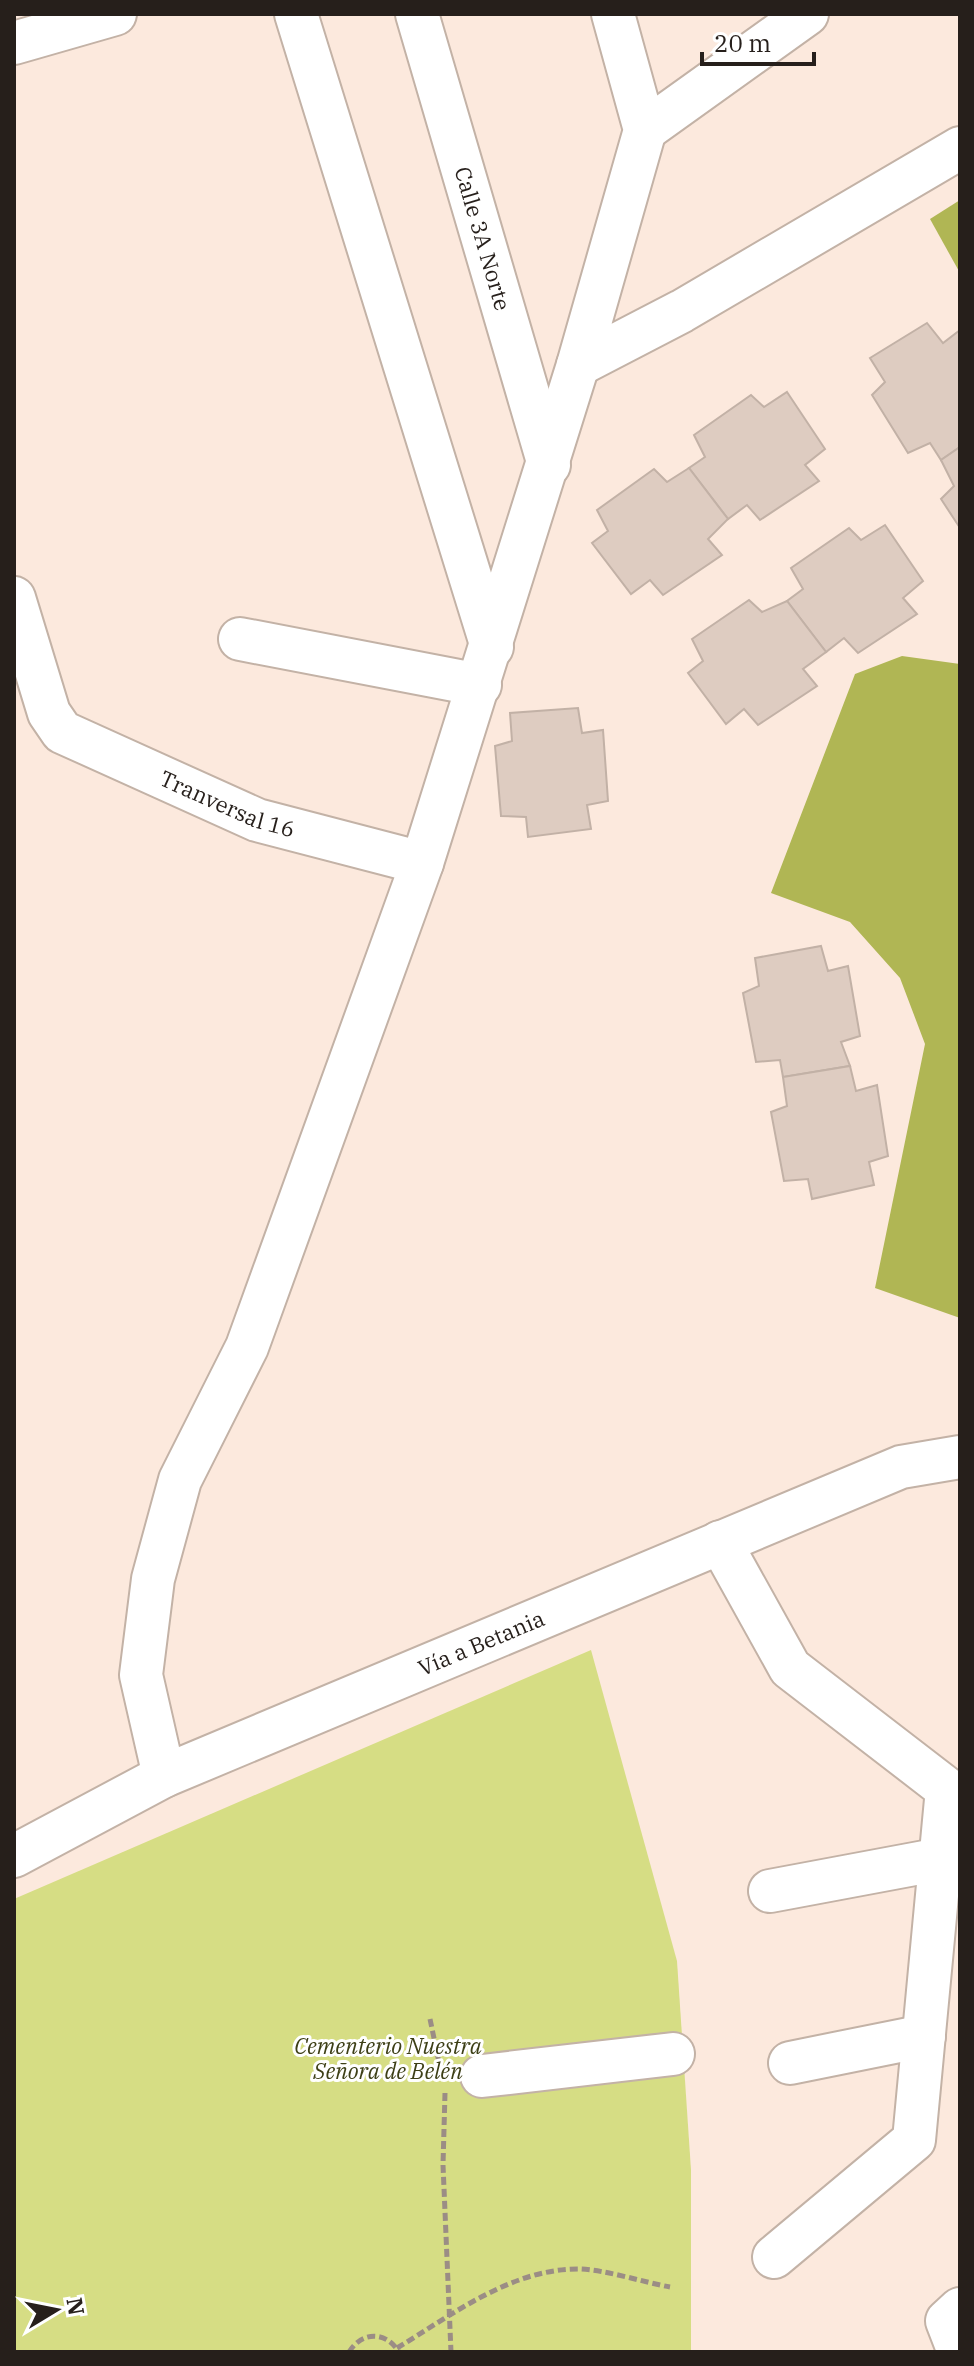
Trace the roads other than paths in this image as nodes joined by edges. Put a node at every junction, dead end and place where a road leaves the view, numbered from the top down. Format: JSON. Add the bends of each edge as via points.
{"nodes":[{"id":1,"x":115,"y":14,"type":"edge"},
{"id":2,"x":296,"y":14,"type":"edge"},
{"id":3,"x":417,"y":14,"type":"edge"},
{"id":4,"x":613,"y":14,"type":"edge"},
{"id":5,"x":807,"y":14,"type":"edge"},
{"id":6,"x":14,"y":43,"type":"edge"},
{"id":7,"x":645,"y":130,"type":"junction"},
{"id":8,"x":960,"y":148,"type":"edge"},
{"id":9,"x":578,"y":365,"type":"junction"},
{"id":10,"x":549,"y":465,"type":"junction"},
{"id":11,"x":14,"y":598,"type":"edge"},
{"id":12,"x":240,"y":639,"type":"dead end"},
{"id":13,"x":486,"y":666,"type":"junction"},
{"id":14,"x":422,"y":863,"type":"junction"},
{"id":15,"x":960,"y":1457,"type":"edge"},
{"id":16,"x":720,"y":1542,"type":"junction"},
{"id":17,"x":164,"y":1776,"type":"junction"},
{"id":18,"x":14,"y":1856,"type":"edge"},
{"id":19,"x":941,"y":1859,"type":"junction"},
{"id":20,"x":770,"y":1891,"type":"dead end"},
{"id":21,"x":924,"y":2036,"type":"junction"},
{"id":22,"x":673,"y":2054,"type":"dead end"},
{"id":23,"x":790,"y":2063,"type":"dead end"},
{"id":24,"x":456,"y":2080,"type":"road end"},
{"id":25,"x":774,"y":2257,"type":"dead end"},
{"id":26,"x":960,"y":2309,"type":"edge"},
{"id":27,"x":959,"y":2352,"type":"edge"}],
"edges":[{"from":1,"to":6,"type":"street"},
{"from":2,"to":13,"type":"street"},
{"from":3,"to":10,"type":"street","name":"Calle 3A Norte"},
{"from":4,"to":7,"type":"street"},
{"from":5,"to":7,"type":"street"},
{"from":7,"to":9,"type":"street"},
{"from":8,"to":9,"type":"street","via":[[682,311]]},
{"from":9,"to":10,"type":"street"},
{"from":10,"to":13,"type":"street","via":[[528,578]]},
{"from":11,"to":14,"type":"street","name":"Tranversal 16","via":[[49,713],[62,732],[257,820]]},
{"from":12,"to":13,"type":"street"},
{"from":13,"to":14,"type":"street"},
{"from":14,"to":17,"type":"street","via":[[247,1347],[180,1480],[153,1579],[141,1675]]},
{"from":15,"to":16,"type":"street","name":"Vía a Betania","via":[[901,1467]]},
{"from":16,"to":17,"type":"street","name":"Vía a Betania"},
{"from":16,"to":19,"type":"street","via":[[790,1668],[947,1789]]},
{"from":17,"to":18,"type":"street","name":"Vía a Betania"},
{"from":19,"to":20,"type":"street"},
{"from":19,"to":21,"type":"street"},
{"from":21,"to":23,"type":"street"},
{"from":21,"to":25,"type":"street","via":[[914,2140]]},
{"from":22,"to":24,"type":"street"},
{"from":26,"to":27,"type":"street","via":[[947,2321]]}]}
